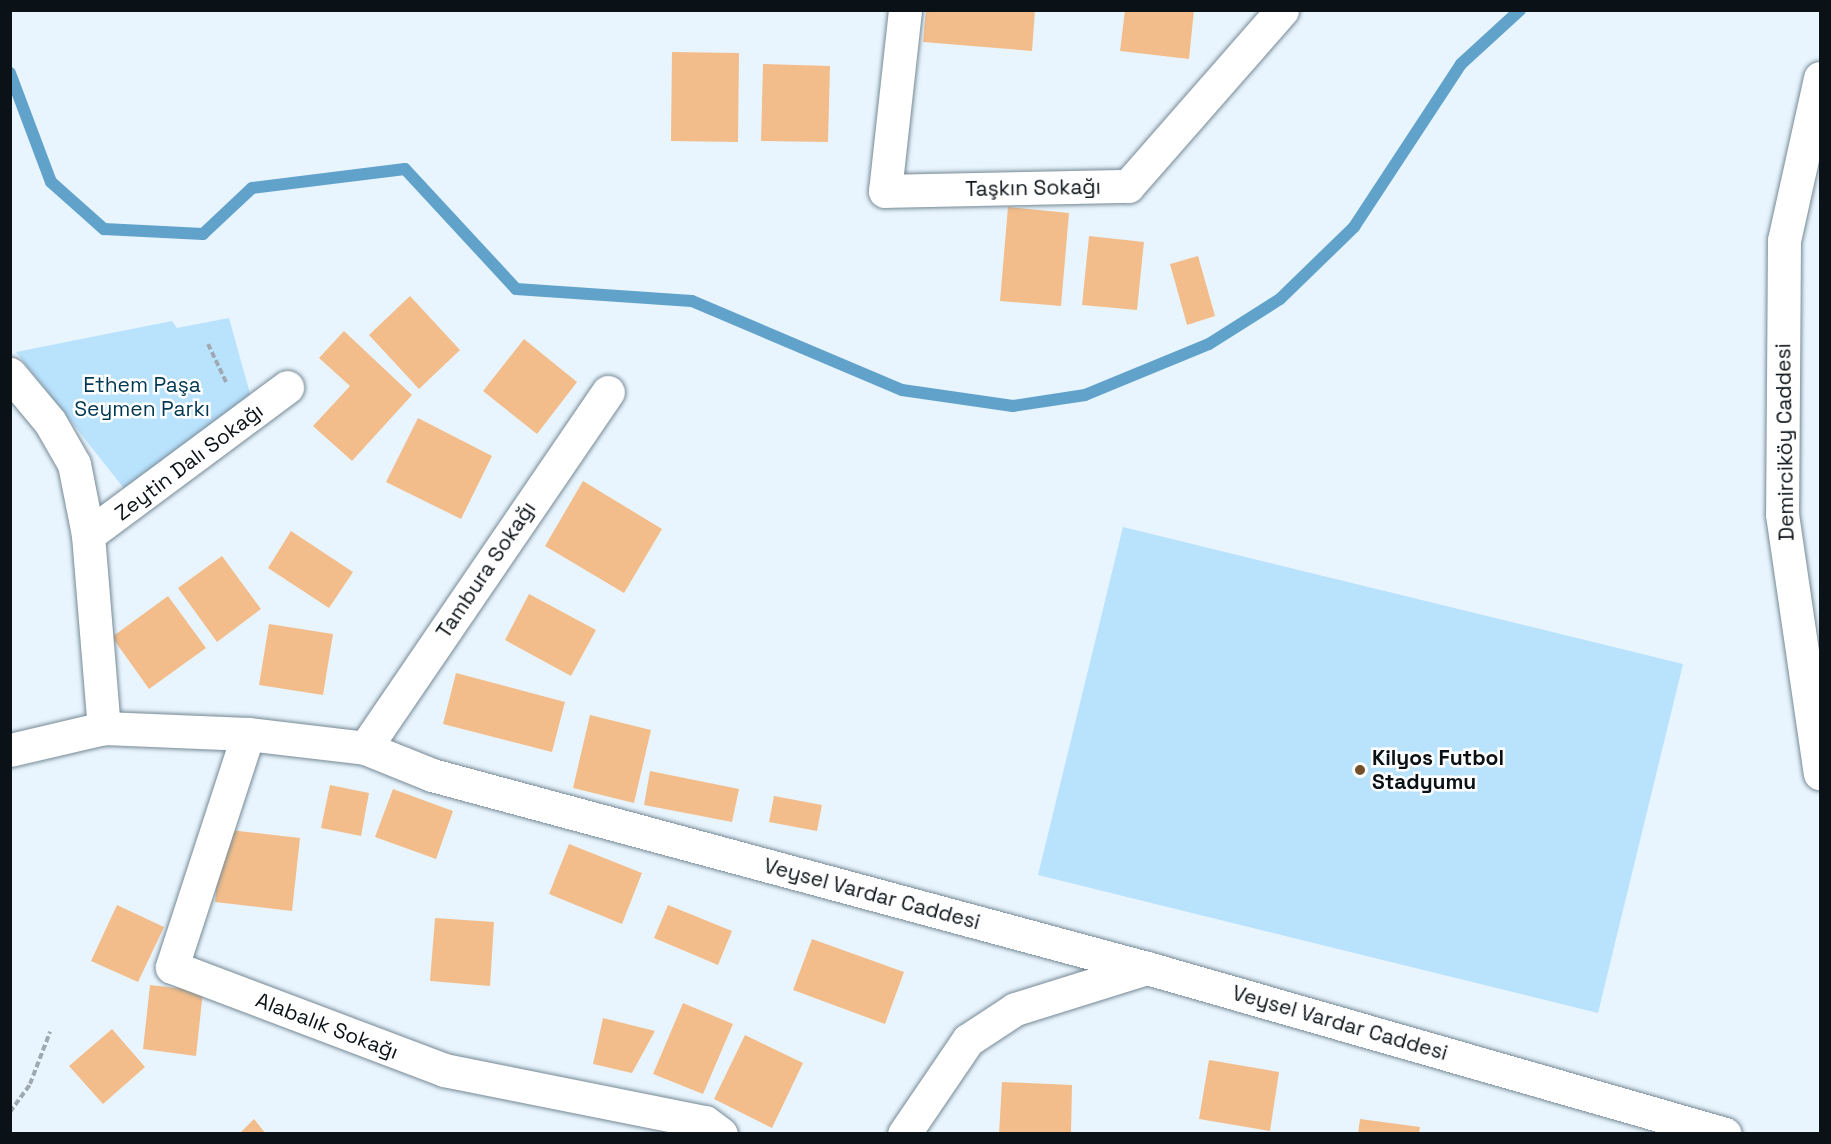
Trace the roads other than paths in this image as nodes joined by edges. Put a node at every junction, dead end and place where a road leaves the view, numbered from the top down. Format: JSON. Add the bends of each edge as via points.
{"nodes":[{"id":1,"x":905,"y":10,"type":"edge"},
{"id":2,"x":1282,"y":10,"type":"edge"},
{"id":3,"x":1821,"y":78,"type":"edge"},
{"id":4,"x":1819,"y":110,"type":"edge"},
{"id":5,"x":10,"y":374,"type":"edge"},
{"id":6,"x":287,"y":387,"type":"dead end"},
{"id":7,"x":608,"y":392,"type":"dead end"},
{"id":8,"x":88,"y":535,"type":"junction"},
{"id":9,"x":104,"y":728,"type":"junction"},
{"id":10,"x":248,"y":734,"type":"junction"},
{"id":11,"x":365,"y":748,"type":"junction"},
{"id":12,"x":10,"y":750,"type":"edge"},
{"id":13,"x":1821,"y":773,"type":"edge"},
{"id":14,"x":1147,"y":968,"type":"junction"},
{"id":15,"x":721,"y":1134,"type":"edge"},
{"id":16,"x":904,"y":1134,"type":"edge"},
{"id":17,"x":1725,"y":1134,"type":"edge"}],
"edges":[{"from":1,"to":2,"type":"street","name":"Taşkın Sokağı","via":[[885,191],[1128,186]]},
{"from":3,"to":4,"type":"street","name":"Demirciköy Caddesi"},
{"from":4,"to":13,"type":"street","name":"Demirciköy Caddesi","via":[[1784,240],[1782,514]]},
{"from":5,"to":8,"type":"street","via":[[50,422],[74,464]]},
{"from":6,"to":8,"type":"street","name":"Zeytin Dalı Sokağı"},
{"from":7,"to":11,"type":"street","name":"Tambura Sokağı"},
{"from":8,"to":9,"type":"street"},
{"from":9,"to":10,"type":"street","name":"Veysel Vardar Caddesi"},
{"from":9,"to":12,"type":"street","name":"Veysel Vardar Caddesi"},
{"from":10,"to":11,"type":"street","name":"Veysel Vardar Caddesi"},
{"from":10,"to":15,"type":"street","name":"Alabalık Sokağı","via":[[172,968],[444,1070],[705,1122]]},
{"from":11,"to":14,"type":"street","name":"Veysel Vardar Caddesi","via":[[432,775]]},
{"from":14,"to":16,"type":"street","via":[[1015,1009],[968,1040]]},
{"from":14,"to":17,"type":"street","name":"Veysel Vardar Caddesi"}]}
